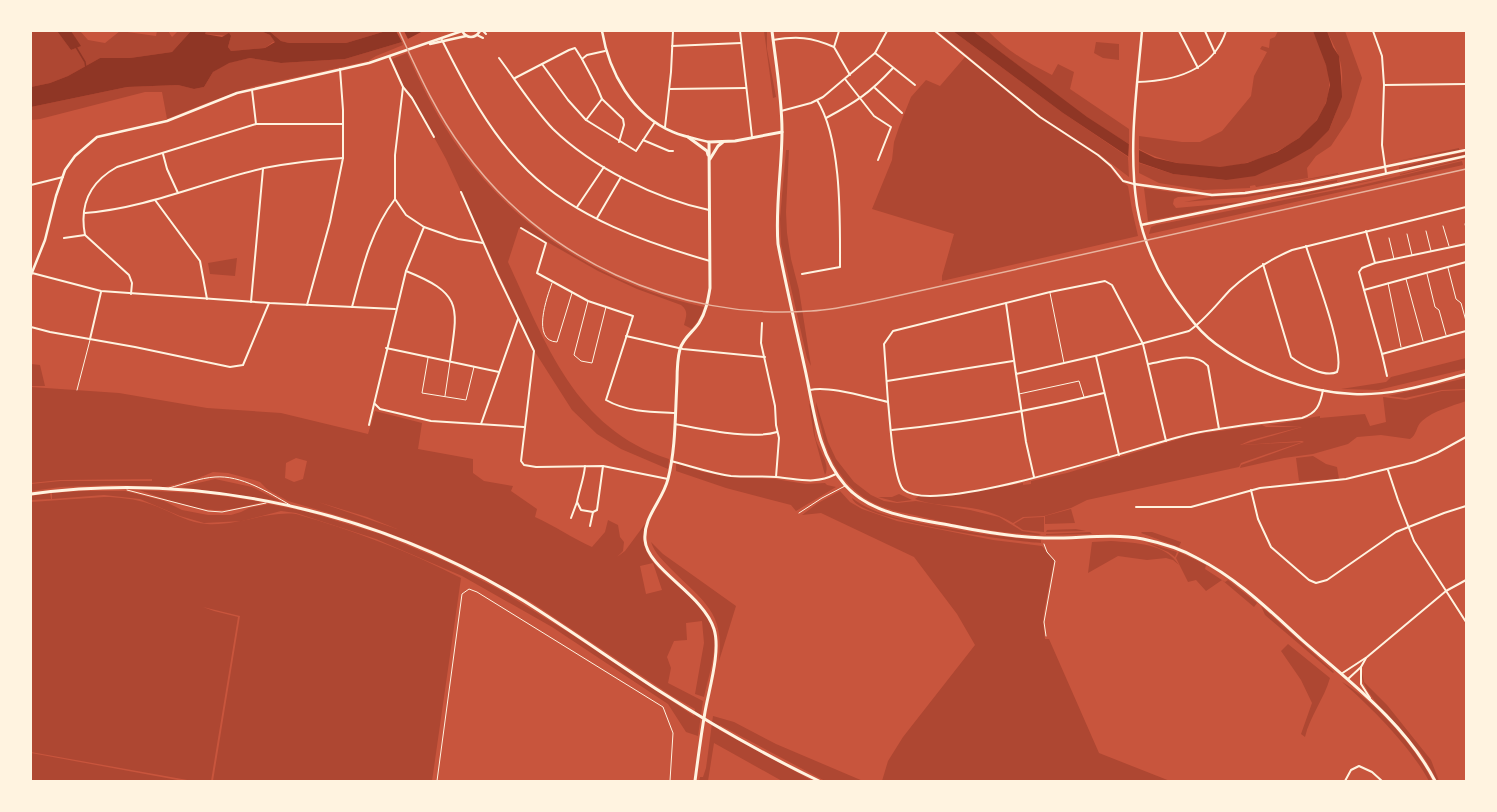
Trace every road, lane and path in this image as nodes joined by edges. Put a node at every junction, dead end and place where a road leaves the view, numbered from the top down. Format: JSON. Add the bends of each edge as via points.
{"nodes":[{"id":1,"x":462,"y":31,"type":"edge"},
{"id":2,"x":481,"y":31,"type":"edge"},
{"id":3,"x":602,"y":31,"type":"edge"},
{"id":4,"x":673,"y":31,"type":"edge"},
{"id":5,"x":740,"y":31,"type":"edge"},
{"id":6,"x":772,"y":31,"type":"edge"},
{"id":7,"x":839,"y":31,"type":"edge"},
{"id":8,"x":888,"y":31,"type":"edge"},
{"id":9,"x":935,"y":31,"type":"edge"},
{"id":10,"x":1142,"y":31,"type":"edge"},
{"id":11,"x":1179,"y":31,"type":"edge"},
{"id":12,"x":1205,"y":31,"type":"edge"},
{"id":13,"x":1226,"y":31,"type":"edge"},
{"id":14,"x":1373,"y":31,"type":"edge"},
{"id":15,"x":486,"y":34,"type":"dead end"},
{"id":16,"x":466,"y":36,"type":"junction"},
{"id":17,"x":477,"y":36,"type":"junction"},
{"id":18,"x":483,"y":38,"type":"dead end"},
{"id":19,"x":442,"y":40,"type":"junction"},
{"id":20,"x":773,"y":40,"type":"junction"},
{"id":21,"x":741,"y":43,"type":"junction"},
{"id":22,"x":672,"y":46,"type":"junction"},
{"id":23,"x":834,"y":47,"type":"junction"},
{"id":24,"x":605,"y":51,"type":"junction"},
{"id":25,"x":875,"y":53,"type":"junction"},
{"id":26,"x":1215,"y":53,"type":"junction"},
{"id":27,"x":389,"y":56,"type":"junction"},
{"id":28,"x":499,"y":58,"type":"dead end"},
{"id":29,"x":582,"y":59,"type":"junction"},
{"id":30,"x":542,"y":64,"type":"junction"},
{"id":31,"x":894,"y":68,"type":"junction"},
{"id":32,"x":1198,"y":68,"type":"junction"},
{"id":33,"x":340,"y":69,"type":"junction"},
{"id":34,"x":850,"y":75,"type":"junction"},
{"id":35,"x":515,"y":78,"type":"junction"},
{"id":36,"x":845,"y":79,"type":"junction"},
{"id":37,"x":1137,"y":82,"type":"junction"},
{"id":38,"x":1466,"y":84,"type":"edge"},
{"id":39,"x":915,"y":85,"type":"dead end"},
{"id":40,"x":1384,"y":85,"type":"junction"},
{"id":41,"x":403,"y":87,"type":"junction"},
{"id":42,"x":746,"y":88,"type":"junction"},
{"id":43,"x":875,"y":88,"type":"junction"},
{"id":44,"x":252,"y":89,"type":"junction"},
{"id":45,"x":669,"y":89,"type":"junction"},
{"id":46,"x":602,"y":99,"type":"junction"},
{"id":47,"x":817,"y":100,"type":"junction"},
{"id":48,"x":860,"y":100,"type":"junction"},
{"id":49,"x":781,"y":111,"type":"junction"},
{"id":50,"x":902,"y":113,"type":"dead end"},
{"id":51,"x":826,"y":118,"type":"junction"},
{"id":52,"x":586,"y":120,"type":"junction"},
{"id":53,"x":655,"y":121,"type":"junction"},
{"id":54,"x":256,"y":124,"type":"junction"},
{"id":55,"x":343,"y":124,"type":"junction"},
{"id":56,"x":665,"y":127,"type":"junction"},
{"id":57,"x":782,"y":132,"type":"junction"},
{"id":58,"x":688,"y":137,"type":"junction"},
{"id":59,"x":434,"y":138,"type":"dead end"},
{"id":60,"x":752,"y":138,"type":"junction"},
{"id":61,"x":643,"y":140,"type":"junction"},
{"id":62,"x":725,"y":141,"type":"junction"},
{"id":63,"x":619,"y":142,"type":"junction"},
{"id":64,"x":709,"y":142,"type":"junction"},
{"id":65,"x":1466,"y":150,"type":"edge"},
{"id":66,"x":672,"y":151,"type":"dead end"},
{"id":67,"x":162,"y":154,"type":"junction"},
{"id":68,"x":1466,"y":156,"type":"edge"},
{"id":69,"x":343,"y":158,"type":"junction"},
{"id":70,"x":709,"y":159,"type":"junction"},
{"id":71,"x":878,"y":160,"type":"dead end"},
{"id":72,"x":604,"y":167,"type":"junction"},
{"id":73,"x":1386,"y":167,"type":"junction"},
{"id":74,"x":263,"y":169,"type":"junction"},
{"id":75,"x":1386,"y":174,"type":"junction"},
{"id":76,"x":63,"y":177,"type":"junction"},
{"id":77,"x":621,"y":177,"type":"junction"},
{"id":78,"x":1134,"y":184,"type":"junction"},
{"id":79,"x":31,"y":185,"type":"edge"},
{"id":80,"x":461,"y":192,"type":"dead end"},
{"id":81,"x":178,"y":193,"type":"junction"},
{"id":82,"x":395,"y":199,"type":"junction"},
{"id":83,"x":155,"y":200,"type":"junction"},
{"id":84,"x":577,"y":207,"type":"junction"},
{"id":85,"x":1466,"y":207,"type":"edge"},
{"id":86,"x":710,"y":211,"type":"junction"},
{"id":87,"x":85,"y":213,"type":"junction"},
{"id":88,"x":597,"y":218,"type":"junction"},
{"id":89,"x":1465,"y":224,"type":"dead end"},
{"id":90,"x":1141,"y":225,"type":"junction"},
{"id":91,"x":1443,"y":226,"type":"dead end"},
{"id":92,"x":424,"y":227,"type":"junction"},
{"id":93,"x":521,"y":228,"type":"dead end"},
{"id":94,"x":1466,"y":228,"type":"edge"},
{"id":95,"x":1366,"y":230,"type":"junction"},
{"id":96,"x":1426,"y":231,"type":"dead end"},
{"id":97,"x":1407,"y":234,"type":"dead end"},
{"id":98,"x":86,"y":235,"type":"junction"},
{"id":99,"x":64,"y":238,"type":"dead end"},
{"id":100,"x":1389,"y":238,"type":"dead end"},
{"id":101,"x":483,"y":243,"type":"junction"},
{"id":102,"x":1466,"y":244,"type":"edge"},
{"id":103,"x":1306,"y":246,"type":"junction"},
{"id":104,"x":1449,"y":247,"type":"junction"},
{"id":105,"x":1431,"y":251,"type":"junction"},
{"id":106,"x":1413,"y":255,"type":"junction"},
{"id":107,"x":1394,"y":260,"type":"junction"},
{"id":108,"x":710,"y":261,"type":"junction"},
{"id":109,"x":1466,"y":262,"type":"edge"},
{"id":110,"x":1263,"y":264,"type":"junction"},
{"id":111,"x":1375,"y":264,"type":"junction"},
{"id":112,"x":1448,"y":268,"type":"junction"},
{"id":113,"x":406,"y":271,"type":"junction"},
{"id":114,"x":1427,"y":273,"type":"junction"},
{"id":115,"x":31,"y":274,"type":"edge"},
{"id":116,"x":802,"y":274,"type":"dead end"},
{"id":117,"x":1406,"y":278,"type":"junction"},
{"id":118,"x":552,"y":282,"type":"junction"},
{"id":119,"x":1388,"y":282,"type":"junction"},
{"id":120,"x":1364,"y":290,"type":"junction"},
{"id":121,"x":101,"y":291,"type":"junction"},
{"id":122,"x":572,"y":292,"type":"junction"},
{"id":123,"x":1050,"y":292,"type":"junction"},
{"id":124,"x":131,"y":294,"type":"junction"},
{"id":125,"x":207,"y":299,"type":"junction"},
{"id":126,"x":588,"y":301,"type":"junction"},
{"id":127,"x":250,"y":302,"type":"junction"},
{"id":128,"x":269,"y":303,"type":"junction"},
{"id":129,"x":1006,"y":303,"type":"junction"},
{"id":130,"x":307,"y":305,"type":"junction"},
{"id":131,"x":352,"y":307,"type":"junction"},
{"id":132,"x":606,"y":307,"type":"junction"},
{"id":133,"x":395,"y":309,"type":"junction"},
{"id":134,"x":518,"y":319,"type":"junction"},
{"id":135,"x":1466,"y":321,"type":"edge"},
{"id":136,"x":762,"y":323,"type":"dead end"},
{"id":137,"x":1196,"y":326,"type":"junction"},
{"id":138,"x":31,"y":327,"type":"edge"},
{"id":139,"x":1466,"y":331,"type":"edge"},
{"id":140,"x":626,"y":336,"type":"junction"},
{"id":141,"x":1446,"y":336,"type":"junction"},
{"id":142,"x":90,"y":339,"type":"junction"},
{"id":143,"x":1423,"y":342,"type":"junction"},
{"id":144,"x":1143,"y":344,"type":"junction"},
{"id":145,"x":1401,"y":347,"type":"junction"},
{"id":146,"x":386,"y":348,"type":"junction"},
{"id":147,"x":680,"y":348,"type":"junction"},
{"id":148,"x":1382,"y":354,"type":"junction"},
{"id":149,"x":1096,"y":356,"type":"junction"},
{"id":150,"x":428,"y":357,"type":"junction"},
{"id":151,"x":765,"y":357,"type":"junction"},
{"id":152,"x":450,"y":361,"type":"junction"},
{"id":153,"x":1013,"y":361,"type":"junction"},
{"id":154,"x":1064,"y":363,"type":"junction"},
{"id":155,"x":1148,"y":364,"type":"junction"},
{"id":156,"x":474,"y":367,"type":"junction"},
{"id":157,"x":499,"y":372,"type":"junction"},
{"id":158,"x":1016,"y":374,"type":"junction"},
{"id":159,"x":1466,"y":374,"type":"edge"},
{"id":160,"x":1387,"y":376,"type":"dead end"},
{"id":161,"x":887,"y":381,"type":"junction"},
{"id":162,"x":77,"y":390,"type":"dead end"},
{"id":163,"x":810,"y":390,"type":"junction"},
{"id":164,"x":1323,"y":390,"type":"junction"},
{"id":165,"x":1104,"y":393,"type":"junction"},
{"id":166,"x":1019,"y":394,"type":"junction"},
{"id":167,"x":445,"y":397,"type":"junction"},
{"id":168,"x":1084,"y":398,"type":"junction"},
{"id":169,"x":888,"y":402,"type":"junction"},
{"id":170,"x":375,"y":403,"type":"junction"},
{"id":171,"x":1021,"y":411,"type":"junction"},
{"id":172,"x":675,"y":413,"type":"junction"},
{"id":173,"x":481,"y":424,"type":"junction"},
{"id":174,"x":674,"y":424,"type":"junction"},
{"id":175,"x":369,"y":425,"type":"dead end"},
{"id":176,"x":524,"y":427,"type":"junction"},
{"id":177,"x":1219,"y":429,"type":"junction"},
{"id":178,"x":892,"y":430,"type":"junction"},
{"id":179,"x":777,"y":432,"type":"junction"},
{"id":180,"x":1466,"y":436,"type":"edge"},
{"id":181,"x":1166,"y":440,"type":"junction"},
{"id":182,"x":1119,"y":455,"type":"junction"},
{"id":183,"x":671,"y":461,"type":"junction"},
{"id":184,"x":585,"y":466,"type":"junction"},
{"id":185,"x":603,"y":466,"type":"junction"},
{"id":186,"x":1388,"y":470,"type":"junction"},
{"id":187,"x":836,"y":474,"type":"junction"},
{"id":188,"x":776,"y":477,"type":"junction"},
{"id":189,"x":1034,"y":478,"type":"junction"},
{"id":190,"x":668,"y":479,"type":"junction"},
{"id":191,"x":845,"y":486,"type":"junction"},
{"id":192,"x":119,"y":488,"type":"junction"},
{"id":193,"x":164,"y":489,"type":"junction"},
{"id":194,"x":1251,"y":490,"type":"junction"},
{"id":195,"x":31,"y":494,"type":"edge"},
{"id":196,"x":270,"y":502,"type":"junction"},
{"id":197,"x":577,"y":502,"type":"junction"},
{"id":198,"x":293,"y":506,"type":"junction"},
{"id":199,"x":1466,"y":506,"type":"edge"},
{"id":200,"x":1136,"y":507,"type":"dead end"},
{"id":201,"x":593,"y":512,"type":"junction"},
{"id":202,"x":799,"y":513,"type":"dead end"},
{"id":203,"x":571,"y":518,"type":"dead end"},
{"id":204,"x":590,"y":526,"type":"dead end"},
{"id":205,"x":1408,"y":527,"type":"junction"},
{"id":206,"x":1044,"y":544,"type":"dead end"},
{"id":207,"x":1466,"y":580,"type":"edge"},
{"id":208,"x":1446,"y":591,"type":"junction"},
{"id":209,"x":1466,"y":622,"type":"edge"},
{"id":210,"x":1046,"y":636,"type":"dead end"},
{"id":211,"x":1367,"y":657,"type":"junction"},
{"id":212,"x":1361,"y":667,"type":"junction"},
{"id":213,"x":1341,"y":674,"type":"junction"},
{"id":214,"x":1347,"y":679,"type":"junction"},
{"id":215,"x":1373,"y":702,"type":"junction"},
{"id":216,"x":437,"y":781,"type":"edge"},
{"id":217,"x":670,"y":781,"type":"edge"},
{"id":218,"x":695,"y":781,"type":"edge"},
{"id":219,"x":819,"y":781,"type":"edge"},
{"id":220,"x":1345,"y":781,"type":"edge"},
{"id":221,"x":1382,"y":781,"type":"edge"},
{"id":222,"x":1435,"y":781,"type":"edge"}],
"edges":[{"from":1,"to":16,"type":"street"},
{"from":1,"to":19,"type":"street"},
{"from":2,"to":15,"type":"street"},
{"from":2,"to":17,"type":"street"},
{"from":3,"to":24,"type":"street"},
{"from":4,"to":22,"type":"street"},
{"from":5,"to":21,"type":"street"},
{"from":6,"to":20,"type":"main road"},
{"from":7,"to":23,"type":"street"},
{"from":8,"to":25,"type":"street"},
{"from":9,"to":78,"type":"street","via":[[1040,117],[1098,155],[1123,181]]},
{"from":10,"to":37,"type":"street"},
{"from":11,"to":32,"type":"street"},
{"from":12,"to":26,"type":"street"},
{"from":13,"to":26,"type":"street"},
{"from":14,"to":40,"type":"street","via":[[1382,56]]},
{"from":16,"to":17,"type":"street"},
{"from":16,"to":19,"type":"street"},
{"from":17,"to":18,"type":"street"},
{"from":19,"to":27,"type":"street"},
{"from":19,"to":84,"type":"street","via":[[455,69],[494,131],[528,172]]},
{"from":20,"to":23,"type":"street","via":[[806,37]]},
{"from":20,"to":49,"type":"main road"},
{"from":21,"to":22,"type":"street"},
{"from":21,"to":42,"type":"street"},
{"from":22,"to":45,"type":"street"},
{"from":23,"to":34,"type":"street"},
{"from":24,"to":29,"type":"street","via":[[587,55]]},
{"from":24,"to":53,"type":"street","via":[[612,68],[634,103]]},
{"from":25,"to":31,"type":"street"},
{"from":25,"to":34,"type":"street"},
{"from":26,"to":32,"type":"street"},
{"from":27,"to":33,"type":"street"},
{"from":27,"to":41,"type":"street"},
{"from":28,"to":35,"type":"street"},
{"from":29,"to":30,"type":"street","via":[[575,48]]},
{"from":29,"to":46,"type":"street"},
{"from":30,"to":35,"type":"street"},
{"from":30,"to":52,"type":"street"},
{"from":31,"to":39,"type":"street"},
{"from":31,"to":43,"type":"street"},
{"from":32,"to":37,"type":"street","via":[[1178,78],[1158,82]]},
{"from":33,"to":44,"type":"street"},
{"from":33,"to":55,"type":"street"},
{"from":34,"to":36,"type":"street"},
{"from":35,"to":72,"type":"street","via":[[536,109],[554,129]]},
{"from":36,"to":47,"type":"street"},
{"from":36,"to":48,"type":"street"},
{"from":37,"to":78,"type":"street"},
{"from":38,"to":40,"type":"street"},
{"from":40,"to":73,"type":"street","via":[[1382,145]]},
{"from":41,"to":59,"type":"street"},
{"from":41,"to":82,"type":"street","via":[[395,155]]},
{"from":42,"to":45,"type":"street"},
{"from":42,"to":60,"type":"street"},
{"from":43,"to":48,"type":"street"},
{"from":43,"to":50,"type":"street"},
{"from":44,"to":54,"type":"street"},
{"from":44,"to":76,"type":"street","via":[[167,121],[97,137],[75,156]]},
{"from":45,"to":56,"type":"street"},
{"from":46,"to":52,"type":"street"},
{"from":46,"to":63,"type":"street","via":[[623,119],[624,125]]},
{"from":47,"to":49,"type":"street"},
{"from":47,"to":51,"type":"street"},
{"from":48,"to":51,"type":"street"},
{"from":48,"to":71,"type":"street","via":[[874,116],[891,127]]},
{"from":49,"to":57,"type":"main road"},
{"from":51,"to":116,"type":"street","via":[[836,168],[840,267]]},
{"from":52,"to":63,"type":"street"},
{"from":53,"to":56,"type":"street"},
{"from":53,"to":61,"type":"street"},
{"from":54,"to":55,"type":"street"},
{"from":54,"to":67,"type":"street"},
{"from":55,"to":69,"type":"street"},
{"from":56,"to":58,"type":"street"},
{"from":57,"to":60,"type":"main road"},
{"from":57,"to":163,"type":"main road","via":[[778,244]]},
{"from":58,"to":64,"type":"street"},
{"from":58,"to":70,"type":"main road","via":[[707,151]]},
{"from":60,"to":62,"type":"main road"},
{"from":61,"to":63,"type":"street","via":[[636,151]]},
{"from":61,"to":66,"type":"street"},
{"from":62,"to":64,"type":"main road"},
{"from":62,"to":70,"type":"main road"},
{"from":64,"to":70,"type":"main road"},
{"from":65,"to":73,"type":"street"},
{"from":67,"to":81,"type":"street"},
{"from":67,"to":87,"type":"street","via":[[117,167],[103,175],[93,186],[87,199]]},
{"from":68,"to":75,"type":"street"},
{"from":69,"to":74,"type":"street","via":[[299,162]]},
{"from":69,"to":130,"type":"street","via":[[330,222]]},
{"from":70,"to":86,"type":"main road"},
{"from":72,"to":77,"type":"street"},
{"from":72,"to":84,"type":"street"},
{"from":73,"to":75,"type":"street"},
{"from":73,"to":78,"type":"street","via":[[1301,184],[1221,195]]},
{"from":74,"to":81,"type":"street"},
{"from":74,"to":127,"type":"street"},
{"from":75,"to":90,"type":"street"},
{"from":76,"to":79,"type":"street"},
{"from":76,"to":115,"type":"street","via":[[45,240]]},
{"from":77,"to":86,"type":"street","via":[[659,194]]},
{"from":77,"to":88,"type":"street"},
{"from":78,"to":90,"type":"street"},
{"from":80,"to":101,"type":"street"},
{"from":81,"to":83,"type":"street"},
{"from":82,"to":92,"type":"street","via":[[406,215]]},
{"from":82,"to":131,"type":"street","via":[[373,236]]},
{"from":83,"to":87,"type":"street","via":[[107,211]]},
{"from":83,"to":125,"type":"street","via":[[200,261]]},
{"from":84,"to":88,"type":"street"},
{"from":85,"to":95,"type":"street"},
{"from":86,"to":108,"type":"main road"},
{"from":87,"to":98,"type":"street"},
{"from":88,"to":108,"type":"street","via":[[655,245]]},
{"from":89,"to":94,"type":"lane"},
{"from":90,"to":137,"type":"street","via":[[1161,278]]},
{"from":91,"to":104,"type":"lane"},
{"from":92,"to":101,"type":"street","via":[[458,239]]},
{"from":92,"to":113,"type":"street"},
{"from":93,"to":118,"type":"street","via":[[546,243],[537,273]]},
{"from":95,"to":103,"type":"street"},
{"from":95,"to":111,"type":"street"},
{"from":96,"to":105,"type":"lane"},
{"from":97,"to":106,"type":"lane"},
{"from":98,"to":99,"type":"street"},
{"from":98,"to":124,"type":"street","via":[[129,275],[132,283]]},
{"from":100,"to":107,"type":"lane"},
{"from":101,"to":134,"type":"street"},
{"from":102,"to":104,"type":"street"},
{"from":103,"to":110,"type":"street"},
{"from":103,"to":110,"type":"street","via":[[1328,312],[1337,350],[1338,369],[1334,373],[1310,368],[1289,354]]},
{"from":104,"to":105,"type":"street"},
{"from":105,"to":106,"type":"street"},
{"from":106,"to":107,"type":"street"},
{"from":107,"to":111,"type":"street"},
{"from":108,"to":147,"type":"main road","via":[[710,288],[704,313]]},
{"from":109,"to":112,"type":"street"},
{"from":110,"to":137,"type":"street","via":[[1244,277]]},
{"from":111,"to":120,"type":"street","via":[[1362,268],[1360,272]]},
{"from":112,"to":114,"type":"street"},
{"from":112,"to":135,"type":"lane","via":[[1456,299],[1461,303]]},
{"from":113,"to":133,"type":"street"},
{"from":113,"to":152,"type":"street","via":[[445,292],[454,305],[456,320]]},
{"from":114,"to":117,"type":"street"},
{"from":114,"to":141,"type":"lane"},
{"from":115,"to":121,"type":"street"},
{"from":117,"to":119,"type":"street"},
{"from":117,"to":143,"type":"lane"},
{"from":118,"to":122,"type":"street"},
{"from":118,"to":122,"type":"lane","via":[[542,320],[547,339],[551,342],[557,342]]},
{"from":119,"to":120,"type":"street"},
{"from":119,"to":145,"type":"lane"},
{"from":120,"to":148,"type":"street"},
{"from":121,"to":124,"type":"street"},
{"from":121,"to":142,"type":"street"},
{"from":122,"to":126,"type":"street"},
{"from":123,"to":129,"type":"street"},
{"from":123,"to":144,"type":"street","via":[[1105,281],[1112,286]]},
{"from":123,"to":154,"type":"lane"},
{"from":124,"to":125,"type":"street"},
{"from":125,"to":127,"type":"street"},
{"from":126,"to":132,"type":"street"},
{"from":126,"to":132,"type":"lane","via":[[574,355],[581,361],[592,363]]},
{"from":127,"to":128,"type":"street"},
{"from":128,"to":130,"type":"street"},
{"from":128,"to":142,"type":"street","via":[[243,365],[230,367]]},
{"from":129,"to":153,"type":"street"},
{"from":129,"to":161,"type":"street","via":[[893,331],[884,344]]},
{"from":130,"to":131,"type":"street"},
{"from":131,"to":133,"type":"street"},
{"from":132,"to":140,"type":"street","via":[[633,316]]},
{"from":133,"to":146,"type":"street"},
{"from":134,"to":157,"type":"street"},
{"from":134,"to":176,"type":"street","via":[[534,351]]},
{"from":136,"to":151,"type":"street","via":[[761,343]]},
{"from":137,"to":144,"type":"street","via":[[1181,334]]},
{"from":137,"to":164,"type":"street","via":[[1215,344],[1255,368]]},
{"from":138,"to":142,"type":"street"},
{"from":139,"to":141,"type":"street"},
{"from":140,"to":147,"type":"street"},
{"from":140,"to":172,"type":"street","via":[[606,400],[619,407],[643,412]]},
{"from":141,"to":143,"type":"street"},
{"from":142,"to":162,"type":"lane"},
{"from":143,"to":145,"type":"street"},
{"from":144,"to":149,"type":"street"},
{"from":144,"to":155,"type":"street"},
{"from":145,"to":148,"type":"street"},
{"from":146,"to":150,"type":"street"},
{"from":146,"to":170,"type":"street"},
{"from":147,"to":151,"type":"street"},
{"from":147,"to":172,"type":"main road"},
{"from":148,"to":160,"type":"street"},
{"from":149,"to":154,"type":"street"},
{"from":149,"to":165,"type":"street"},
{"from":150,"to":152,"type":"street"},
{"from":150,"to":167,"type":"lane","via":[[422,393]]},
{"from":151,"to":179,"type":"street","via":[[775,406]]},
{"from":152,"to":156,"type":"street"},
{"from":152,"to":167,"type":"lane"},
{"from":153,"to":158,"type":"street"},
{"from":153,"to":161,"type":"street"},
{"from":154,"to":158,"type":"street"},
{"from":155,"to":177,"type":"street","via":[[1189,357],[1197,357],[1204,362],[1208,366]]},
{"from":155,"to":181,"type":"street"},
{"from":156,"to":157,"type":"street"},
{"from":156,"to":167,"type":"lane","via":[[466,400]]},
{"from":157,"to":173,"type":"street"},
{"from":158,"to":166,"type":"street"},
{"from":159,"to":164,"type":"street","via":[[1378,394]]},
{"from":161,"to":169,"type":"street"},
{"from":163,"to":169,"type":"street","via":[[838,392]]},
{"from":163,"to":187,"type":"main road","via":[[821,441]]},
{"from":164,"to":177,"type":"street","via":[[1317,410],[1310,415]]},
{"from":165,"to":168,"type":"street"},
{"from":165,"to":182,"type":"street"},
{"from":166,"to":168,"type":"lane","via":[[1080,381]]},
{"from":166,"to":171,"type":"street"},
{"from":168,"to":171,"type":"street"},
{"from":169,"to":178,"type":"street"},
{"from":170,"to":173,"type":"street","via":[[380,409],[423,420]]},
{"from":170,"to":175,"type":"street"},
{"from":171,"to":178,"type":"street"},
{"from":171,"to":189,"type":"street"},
{"from":172,"to":174,"type":"main road"},
{"from":173,"to":176,"type":"street"},
{"from":174,"to":179,"type":"street","via":[[751,434]]},
{"from":174,"to":183,"type":"main road"},
{"from":176,"to":184,"type":"street","via":[[521,461],[524,465],[536,468]]},
{"from":177,"to":181,"type":"street"},
{"from":178,"to":189,"type":"street","via":[[898,477],[904,490],[910,493],[949,495]]},
{"from":179,"to":188,"type":"street","via":[[779,438]]},
{"from":180,"to":186,"type":"street","via":[[1437,453]]},
{"from":181,"to":182,"type":"street"},
{"from":182,"to":189,"type":"street"},
{"from":183,"to":188,"type":"street","via":[[731,476]]},
{"from":183,"to":190,"type":"main road"},
{"from":184,"to":185,"type":"street"},
{"from":184,"to":197,"type":"street","via":[[584,480]]},
{"from":185,"to":190,"type":"street"},
{"from":185,"to":201,"type":"street","via":[[597,510]]},
{"from":186,"to":194,"type":"street","via":[[1346,479]]},
{"from":186,"to":205,"type":"street"},
{"from":187,"to":188,"type":"street","via":[[811,482]]},
{"from":187,"to":191,"type":"main road"},
{"from":190,"to":218,"type":"main road","via":[[645,530],[646,547],[656,563],[691,594],[704,610],[716,636],[715,658]]},
{"from":191,"to":202,"type":"lane"},
{"from":191,"to":213,"type":"main road","via":[[855,496],[880,509],[921,520],[1019,536],[1135,538],[1157,542],[1184,552],[1218,570],[1248,592]]},
{"from":192,"to":193,"type":"main road"},
{"from":192,"to":195,"type":"main road"},
{"from":192,"to":196,"type":"lane","via":[[208,511],[222,512]]},
{"from":193,"to":196,"type":"main road","via":[[209,492]]},
{"from":193,"to":198,"type":"lane","via":[[215,477],[225,478],[253,485]]},
{"from":194,"to":200,"type":"street","via":[[1192,507]]},
{"from":194,"to":205,"type":"street","via":[[1258,519],[1271,548],[1316,583],[1327,580],[1390,536]]},
{"from":196,"to":198,"type":"main road"},
{"from":197,"to":201,"type":"street","via":[[582,510]]},
{"from":197,"to":203,"type":"street"},
{"from":198,"to":219,"type":"main road","via":[[384,533],[472,572],[525,602],[694,713]]},
{"from":199,"to":205,"type":"street"},
{"from":201,"to":204,"type":"street"},
{"from":205,"to":208,"type":"street","via":[[1425,560]]},
{"from":206,"to":210,"type":"lane","via":[[1055,561],[1044,622]]},
{"from":207,"to":208,"type":"street"},
{"from":208,"to":209,"type":"street"},
{"from":208,"to":211,"type":"street"},
{"from":211,"to":212,"type":"street"},
{"from":211,"to":213,"type":"street"},
{"from":212,"to":214,"type":"street"},
{"from":212,"to":215,"type":"street","via":[[1361,684]]},
{"from":213,"to":214,"type":"main road"},
{"from":214,"to":215,"type":"main road"},
{"from":215,"to":222,"type":"main road","via":[[1402,732]]},
{"from":216,"to":217,"type":"lane","via":[[462,594],[469,589],[662,707],[673,733]]},
{"from":220,"to":221,"type":"street","via":[[1351,770],[1359,766],[1372,772]]}]}
